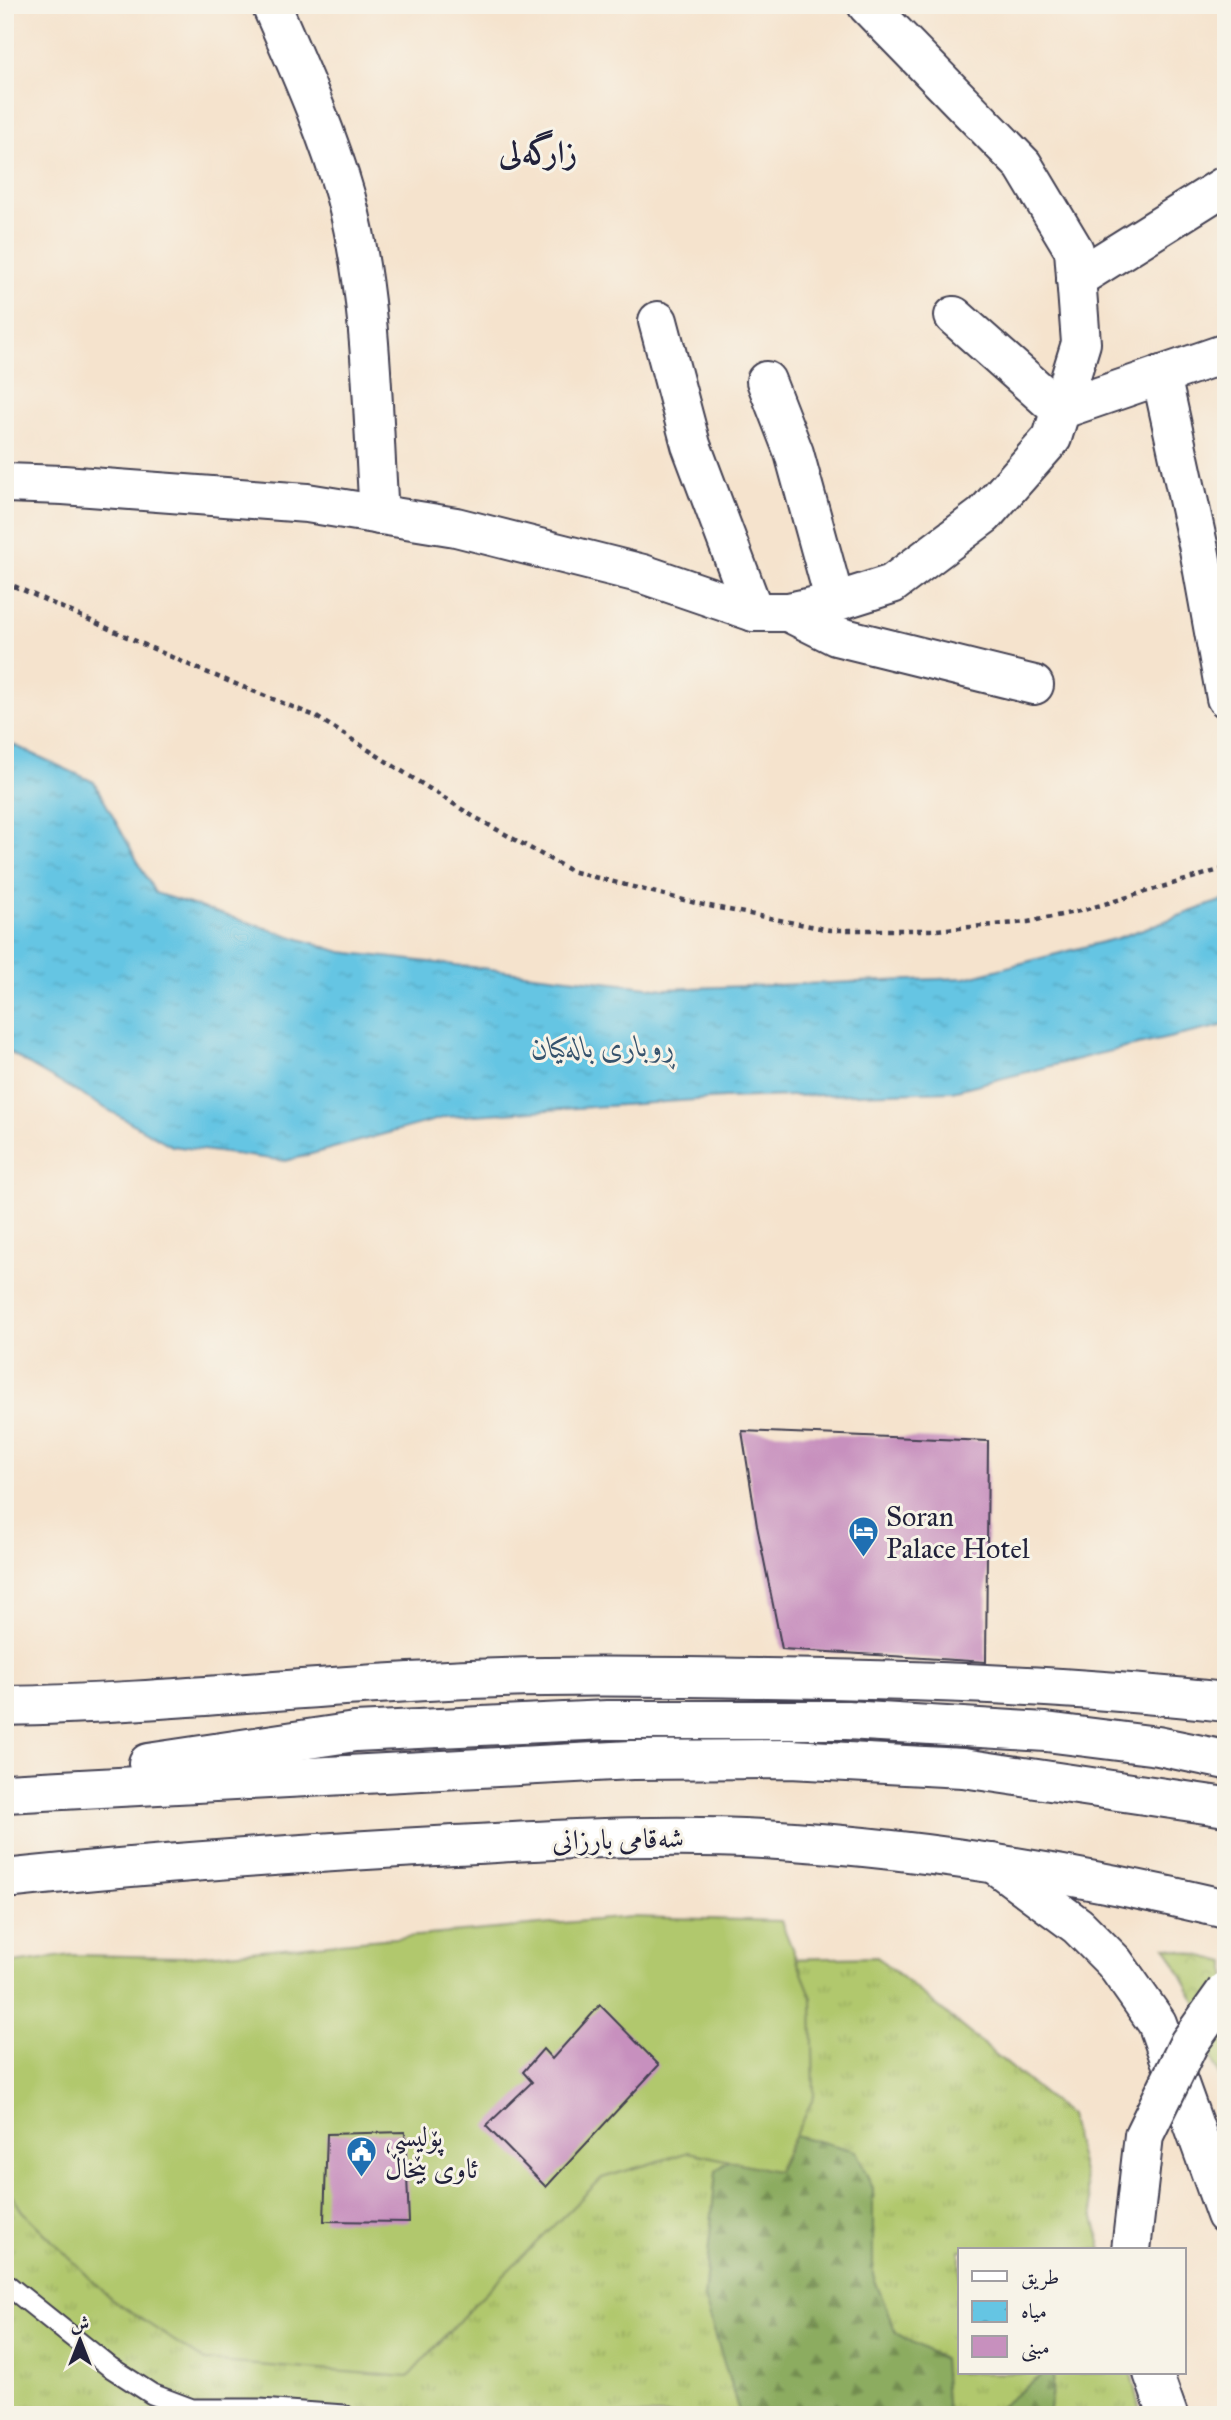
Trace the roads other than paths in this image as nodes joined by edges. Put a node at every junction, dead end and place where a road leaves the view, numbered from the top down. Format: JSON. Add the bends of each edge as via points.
{"nodes":[{"id":1,"x":271,"y":5,"type":"edge"},
{"id":2,"x":892,"y":14,"type":"edge"},
{"id":3,"x":1226,"y":185,"type":"edge"},
{"id":4,"x":1076,"y":279,"type":"junction"},
{"id":5,"x":954,"y":316,"type":"dead end"},
{"id":6,"x":659,"y":321,"type":"dead end"},
{"id":7,"x":1226,"y":353,"type":"edge"},
{"id":8,"x":1161,"y":375,"type":"junction"},
{"id":9,"x":766,"y":381,"type":"dead end"},
{"id":10,"x":1060,"y":410,"type":"junction"},
{"id":11,"x":5,"y":482,"type":"edge"},
{"id":12,"x":379,"y":515,"type":"junction"},
{"id":13,"x":835,"y":602,"type":"junction"},
{"id":14,"x":771,"y":612,"type":"junction"},
{"id":15,"x":1034,"y":685,"type":"dead end"},
{"id":16,"x":1226,"y":698,"type":"edge"},
{"id":17,"x":1226,"y":1702,"type":"edge"},
{"id":18,"x":5,"y":1706,"type":"edge"},
{"id":19,"x":1226,"y":1760,"type":"edge"},
{"id":20,"x":53,"y":1790,"type":"junction"},
{"id":21,"x":5,"y":1793,"type":"edge"},
{"id":22,"x":1226,"y":1807,"type":"edge"},
{"id":23,"x":993,"y":1863,"type":"junction"},
{"id":24,"x":5,"y":1879,"type":"edge"},
{"id":25,"x":1226,"y":1909,"type":"edge"},
{"id":26,"x":1226,"y":1991,"type":"edge"},
{"id":27,"x":1226,"y":2215,"type":"edge"},
{"id":28,"x":1131,"y":2248,"type":"edge"},
{"id":29,"x":5,"y":2283,"type":"edge"},
{"id":30,"x":1153,"y":2374,"type":"edge"},
{"id":31,"x":344,"y":2415,"type":"edge"},
{"id":32,"x":1168,"y":2415,"type":"edge"}],
"edges":[{"from":1,"to":12,"type":"main road","via":[[317,111],[346,199],[365,296]]},
{"from":2,"to":4,"type":"main road","via":[[1023,165],[1074,250]]},
{"from":3,"to":4,"type":"main road"},
{"from":4,"to":10,"type":"main road","via":[[1081,343]]},
{"from":5,"to":10,"type":"main road"},
{"from":6,"to":14,"type":"main road","via":[[691,445]]},
{"from":7,"to":8,"type":"main road"},
{"from":8,"to":10,"type":"main road"},
{"from":8,"to":16,"type":"main road"},
{"from":9,"to":13,"type":"main road","via":[[794,453]]},
{"from":10,"to":13,"type":"main road","via":[[1052,438],[984,515],[892,584]]},
{"from":11,"to":12,"type":"main road","via":[[307,503]]},
{"from":12,"to":14,"type":"main road","via":[[456,527]]},
{"from":13,"to":14,"type":"main road"},
{"from":14,"to":15,"type":"main road","via":[[836,636]]},
{"from":17,"to":18,"type":"main road","via":[[936,1681],[702,1677],[472,1679]]},
{"from":19,"to":20,"type":"main road","via":[[1046,1731],[847,1720],[607,1720],[355,1731],[110,1770]]},
{"from":20,"to":21,"type":"main road"},
{"from":20,"to":22,"type":"main road","via":[[632,1760],[790,1759],[963,1768]]},
{"from":23,"to":24,"type":"main road","name":"شەقامی بارزانی","via":[[838,1844],[630,1837],[266,1855]]},
{"from":23,"to":25,"type":"main road","name":"شەقامی بارزانی"},
{"from":23,"to":27,"type":"main road","via":[[1078,1926],[1114,1962],[1157,2023]]},
{"from":26,"to":28,"type":"main road","bridge":true,"via":[[1189,2043],[1144,2135]]},
{"from":29,"to":31,"type":"lane","via":[[110,2367],[152,2394],[192,2409]]},
{"from":30,"to":32,"type":"main road"}]}
